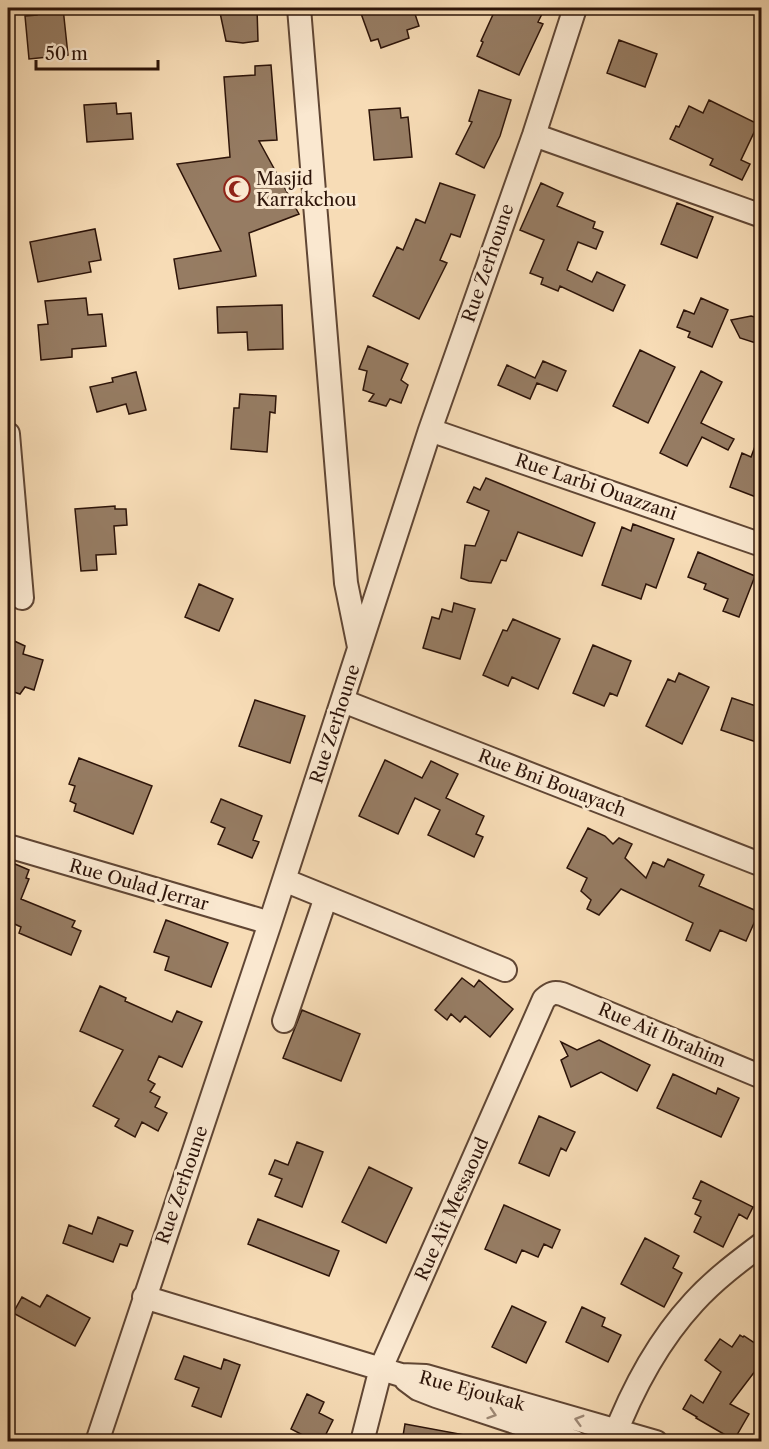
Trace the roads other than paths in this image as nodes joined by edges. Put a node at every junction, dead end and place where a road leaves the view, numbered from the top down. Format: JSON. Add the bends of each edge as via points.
{"nodes":[{"id":1,"x":299,"y":8,"type":"edge"},
{"id":2,"x":576,"y":8,"type":"edge"},
{"id":3,"x":534,"y":135,"type":"junction"},
{"id":4,"x":762,"y":216,"type":"edge"},
{"id":5,"x":430,"y":430,"type":"junction"},
{"id":6,"x":8,"y":434,"type":"edge"},
{"id":7,"x":762,"y":545,"type":"edge"},
{"id":8,"x":22,"y":598,"type":"dead end"},
{"id":9,"x":359,"y":646,"type":"junction"},
{"id":10,"x":343,"y":701,"type":"junction"},
{"id":11,"x":8,"y":846,"type":"edge"},
{"id":12,"x":762,"y":865,"type":"edge"},
{"id":13,"x":284,"y":880,"type":"junction"},
{"id":14,"x":326,"y":897,"type":"junction"},
{"id":15,"x":270,"y":923,"type":"junction"},
{"id":16,"x":505,"y":970,"type":"dead end"},
{"id":17,"x":562,"y":994,"type":"joint"},
{"id":18,"x":284,"y":1021,"type":"dead end"},
{"id":19,"x":762,"y":1077,"type":"edge"},
{"id":20,"x":762,"y":1245,"type":"edge"},
{"id":21,"x":144,"y":1297,"type":"junction"},
{"id":22,"x":391,"y":1372,"type":"junction"},
{"id":23,"x":614,"y":1436,"type":"edge"},
{"id":24,"x":97,"y":1442,"type":"edge"},
{"id":25,"x":362,"y":1442,"type":"edge"},
{"id":26,"x":575,"y":1442,"type":"edge"},
{"id":27,"x":656,"y":1442,"type":"edge"}],
"edges":[{"from":1,"to":9,"type":"street","via":[[346,583]]},
{"from":2,"to":3,"type":"street","name":"Rue Zerhoune"},
{"from":3,"to":4,"type":"street"},
{"from":3,"to":5,"type":"street","name":"Rue Zerhoune"},
{"from":5,"to":7,"type":"street","name":"Rue Larbi Ouazzani"},
{"from":5,"to":9,"type":"street","name":"Rue Zerhoune"},
{"from":6,"to":8,"type":"street"},
{"from":9,"to":10,"type":"street","name":"Rue Zerhoune"},
{"from":10,"to":12,"type":"street","name":"Rue Bni Bouayach"},
{"from":10,"to":13,"type":"street","name":"Rue Zerhoune"},
{"from":11,"to":15,"type":"street","name":"Rue Oulad Jerrar"},
{"from":13,"to":14,"type":"street"},
{"from":13,"to":15,"type":"street","name":"Rue Zerhoune"},
{"from":14,"to":16,"type":"street"},
{"from":14,"to":18,"type":"street"},
{"from":15,"to":21,"type":"street","name":"Rue Zerhoune"},
{"from":17,"to":19,"type":"street","name":"Rue Ait Ibrahim"},
{"from":17,"to":22,"type":"street","name":"Rue Aït Messaoud","via":[[555,992],[544,999]]},
{"from":20,"to":23,"type":"street","via":[[695,1301],[665,1337]]},
{"from":21,"to":22,"type":"street","name":"Rue Ejoukak"},
{"from":21,"to":24,"type":"street","name":"Rue Zerhoune"},
{"from":23,"to":22,"type":"street","name":"Rue Ejoukak","one_way":true,"via":[[426,1376]]},
{"from":22,"to":25,"type":"street","name":"Rue Aït Messaoud"},
{"from":22,"to":26,"type":"street","name":"Rue Ejoukak","one_way":true,"via":[[436,1396]]},
{"from":23,"to":27,"type":"street","name":"Rue Ejoukak"}]}
